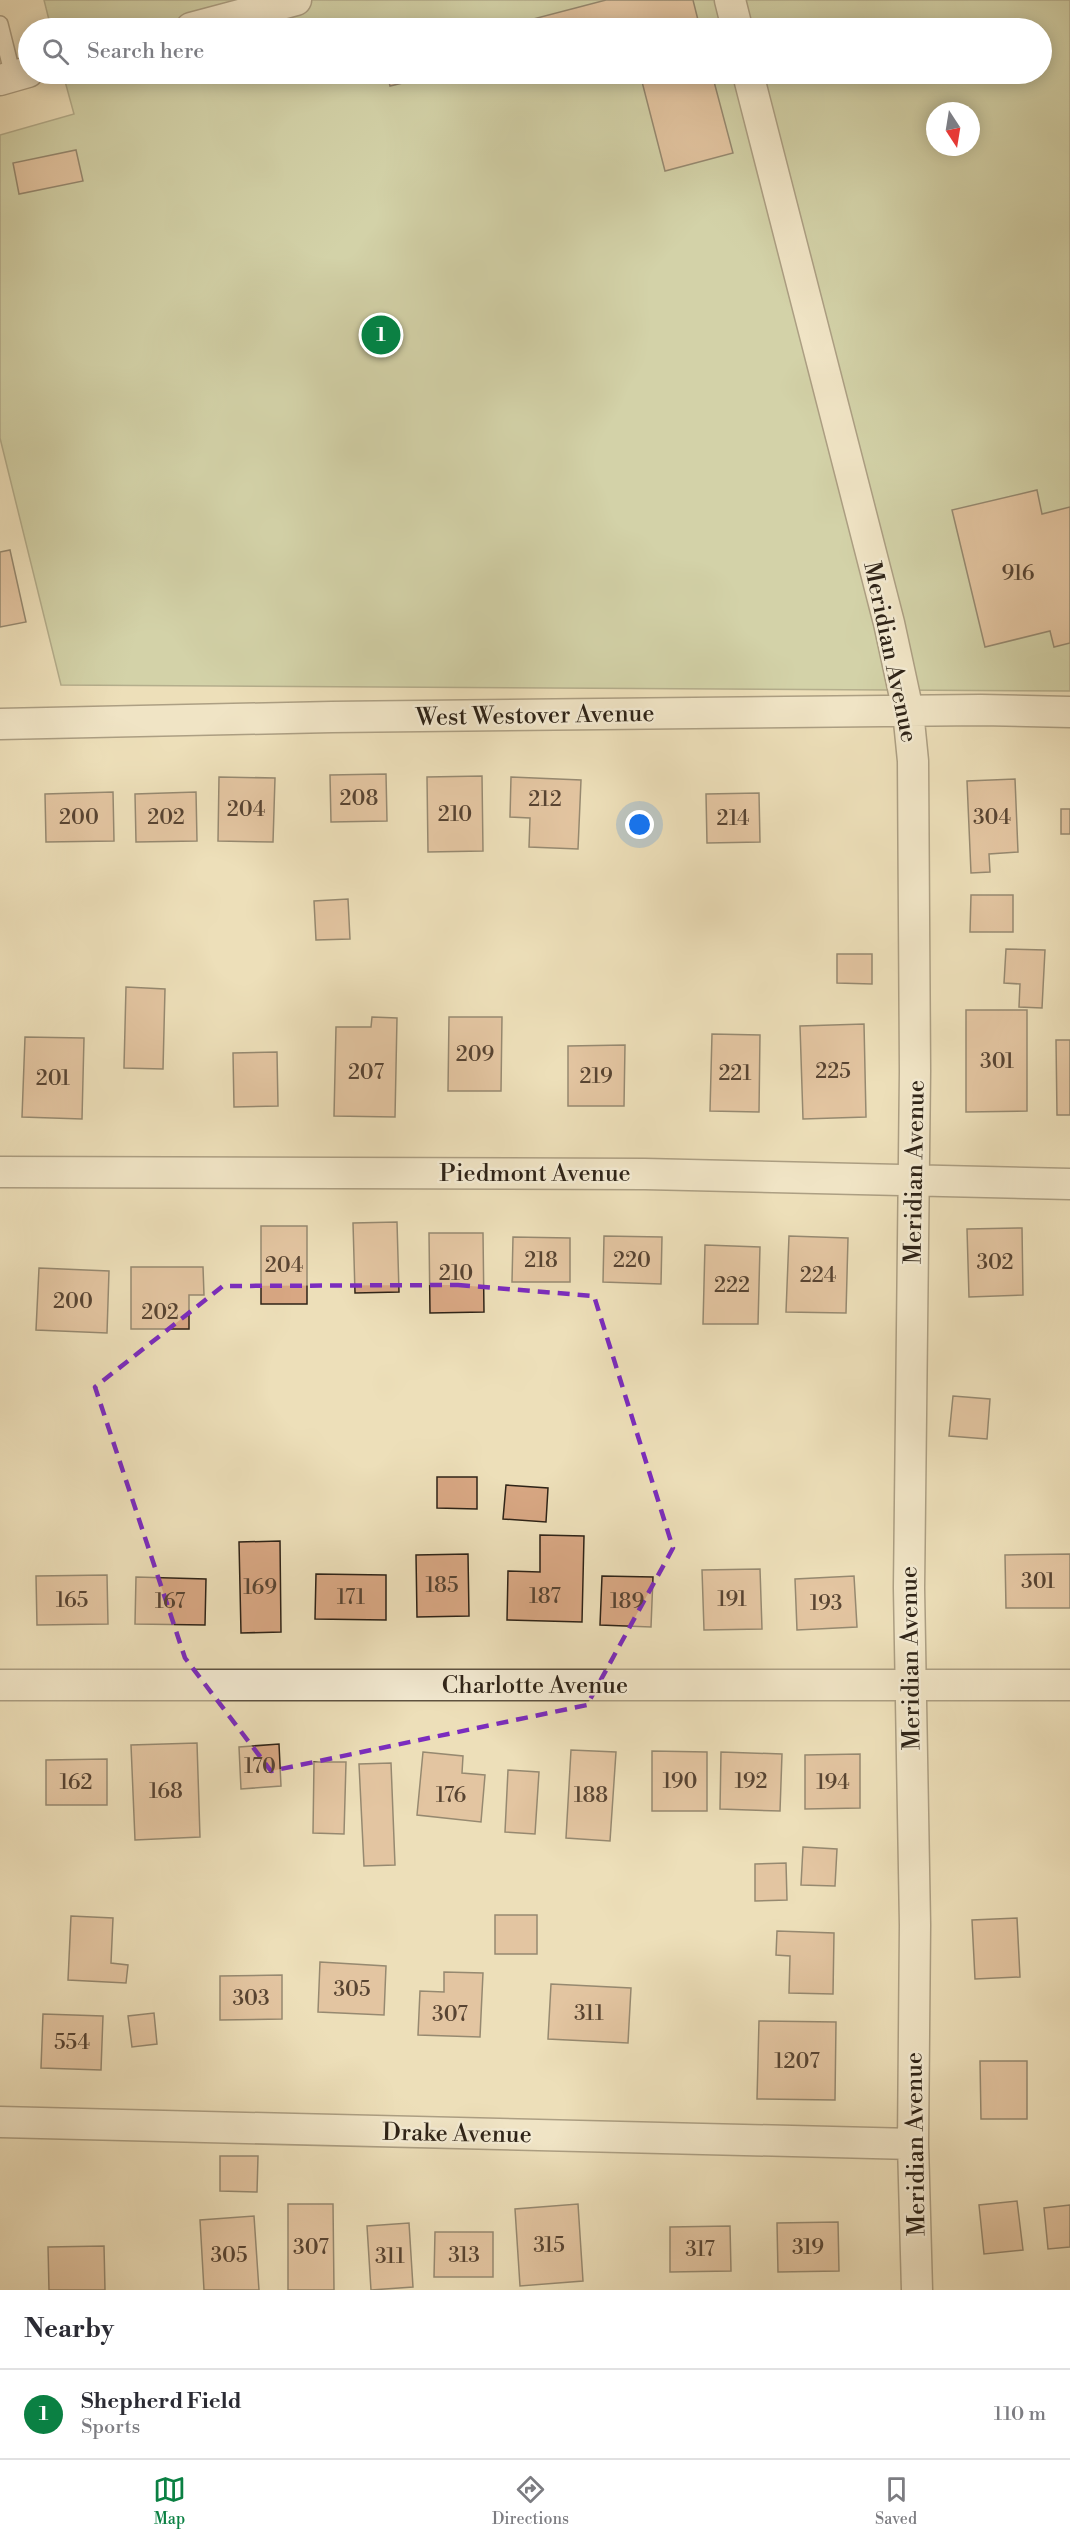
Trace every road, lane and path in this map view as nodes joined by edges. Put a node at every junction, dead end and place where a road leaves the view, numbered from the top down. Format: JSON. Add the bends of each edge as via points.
{"nodes":[{"id":1,"x":296,"y":0,"type":"edge"},
{"id":2,"x":730,"y":0,"type":"edge"},
{"id":3,"x":228,"y":18,"type":"edge"},
{"id":4,"x":734,"y":18,"type":"edge"},
{"id":5,"x":0,"y":24,"type":"edge"},
{"id":6,"x":14,"y":76,"type":"edge"},
{"id":7,"x":751,"y":84,"type":"edge"},
{"id":8,"x":908,"y":711,"type":"junction"},
{"id":9,"x":1070,"y":712,"type":"edge"},
{"id":10,"x":0,"y":724,"type":"edge"},
{"id":11,"x":0,"y":1172,"type":"edge"},
{"id":12,"x":914,"y":1180,"type":"junction"},
{"id":13,"x":1070,"y":1184,"type":"edge"},
{"id":14,"x":0,"y":1685,"type":"edge"},
{"id":15,"x":910,"y":1685,"type":"junction"},
{"id":16,"x":1070,"y":1685,"type":"edge"},
{"id":17,"x":0,"y":2122,"type":"edge"},
{"id":18,"x":913,"y":2144,"type":"junction"},
{"id":19,"x":917,"y":2290,"type":"edge"}],
"edges":[{"from":1,"to":3,"type":"street"},
{"from":2,"to":4,"type":"street"},
{"from":5,"to":6,"type":"lane"},
{"from":7,"to":8,"type":"street","name":"Meridian Avenue","via":[[889,623]]},
{"from":8,"to":9,"type":"street","name":"West Westover Avenue"},
{"from":8,"to":10,"type":"street","name":"West Westover Avenue"},
{"from":8,"to":12,"type":"street","name":"Meridian Avenue","via":[[913,761]]},
{"from":11,"to":12,"type":"street","name":"Piedmont Avenue","via":[[622,1174]]},
{"from":12,"to":13,"type":"street","name":"Piedmont Avenue"},
{"from":12,"to":15,"type":"street","name":"Meridian Avenue"},
{"from":14,"to":15,"type":"street","name":"Charlotte Avenue"},
{"from":15,"to":16,"type":"street","name":"Charlotte Avenue"},
{"from":15,"to":18,"type":"street","name":"Meridian Avenue","via":[[915,1926]]},
{"from":17,"to":18,"type":"street","name":"Drake Avenue"},
{"from":18,"to":19,"type":"street","name":"Meridian Avenue"}]}
